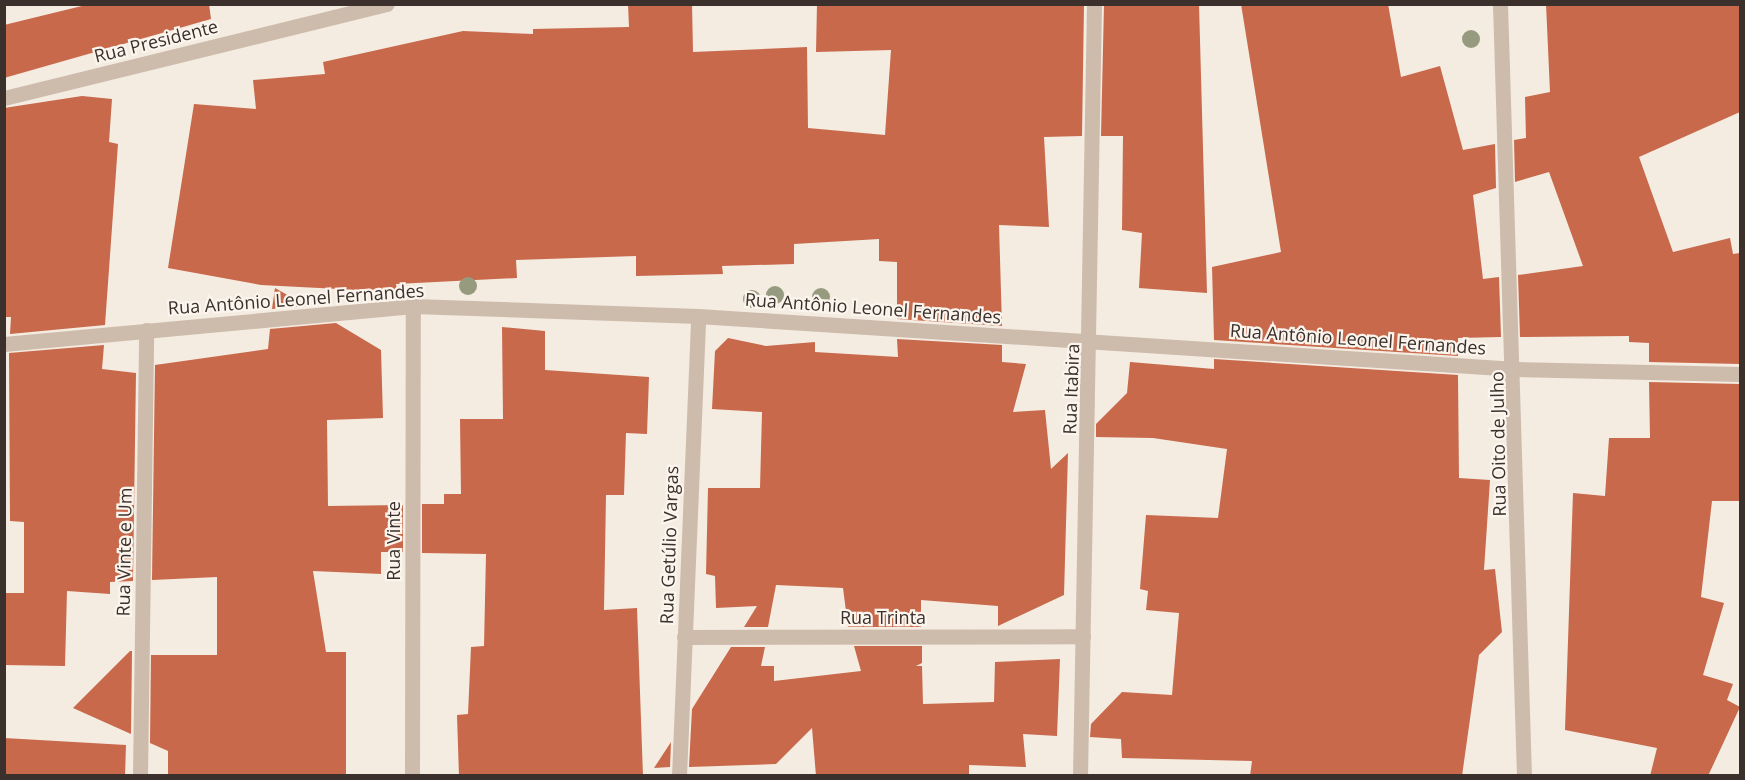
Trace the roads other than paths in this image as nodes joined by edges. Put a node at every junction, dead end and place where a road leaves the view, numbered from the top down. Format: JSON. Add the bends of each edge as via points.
{"nodes":[{"id":1,"x":387,"y":4,"type":"edge"},
{"id":2,"x":1094,"y":4,"type":"edge"},
{"id":3,"x":1500,"y":4,"type":"edge"},
{"id":4,"x":4,"y":98,"type":"edge"},
{"id":5,"x":413,"y":306,"type":"junction"},
{"id":6,"x":698,"y":316,"type":"junction"},
{"id":7,"x":146,"y":330,"type":"junction"},
{"id":8,"x":1092,"y":342,"type":"junction"},
{"id":9,"x":4,"y":344,"type":"edge"},
{"id":10,"x":1516,"y":369,"type":"junction"},
{"id":11,"x":1740,"y":374,"type":"edge"},
{"id":12,"x":1083,"y":636,"type":"junction"},
{"id":13,"x":684,"y":637,"type":"junction"},
{"id":14,"x":140,"y":776,"type":"edge"},
{"id":15,"x":412,"y":776,"type":"edge"},
{"id":16,"x":679,"y":776,"type":"edge"},
{"id":17,"x":1080,"y":776,"type":"edge"},
{"id":18,"x":1524,"y":776,"type":"edge"}],
"edges":[{"from":1,"to":4,"type":"street","name":"Rua Presidente"},
{"from":2,"to":8,"type":"street","name":"Rua Itabira"},
{"from":3,"to":10,"type":"street","name":"Rua Oito de Julho"},
{"from":5,"to":6,"type":"street","name":"Rua Antônio Leonel Fernandes"},
{"from":5,"to":7,"type":"street","name":"Rua Antônio Leonel Fernandes"},
{"from":5,"to":15,"type":"street","name":"Rua Vinte"},
{"from":6,"to":8,"type":"street","name":"Rua Antônio Leonel Fernandes"},
{"from":6,"to":13,"type":"street","name":"Rua Getúlio Vargas"},
{"from":7,"to":9,"type":"street","name":"Rua Antônio Leonel Fernandes"},
{"from":7,"to":14,"type":"street","name":"Rua Vinte e Um"},
{"from":8,"to":10,"type":"street","name":"Rua Antônio Leonel Fernandes"},
{"from":8,"to":12,"type":"street","name":"Rua Itabira"},
{"from":10,"to":11,"type":"street","name":"Rua Antônio Leonel Fernandes"},
{"from":10,"to":18,"type":"street","name":"Rua Oito de Julho"},
{"from":12,"to":13,"type":"street","name":"Rua Trinta"},
{"from":12,"to":17,"type":"street","name":"Rua Itabira"},
{"from":13,"to":16,"type":"street","name":"Rua Getúlio Vargas"}]}
